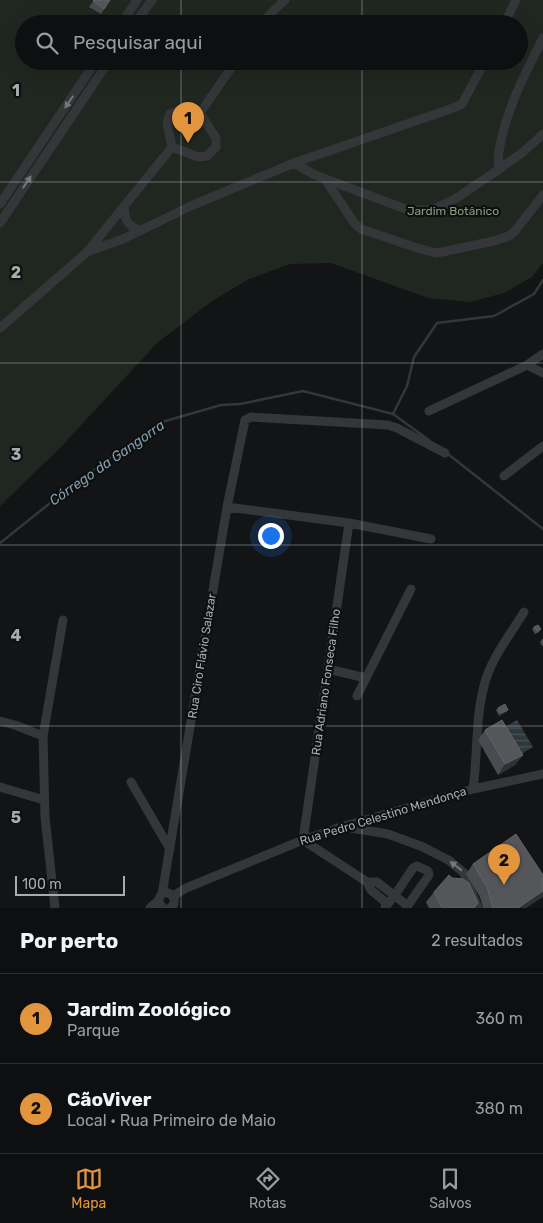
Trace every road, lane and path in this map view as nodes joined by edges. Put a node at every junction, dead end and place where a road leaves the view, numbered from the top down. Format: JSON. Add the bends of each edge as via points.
{"nodes":[{"id":1,"x":137,"y":0,"type":"edge"},
{"id":2,"x":152,"y":0,"type":"edge"},
{"id":3,"x":285,"y":0,"type":"edge"},
{"id":4,"x":516,"y":0,"type":"edge"},
{"id":5,"x":127,"y":15,"type":"edge"},
{"id":6,"x":141,"y":15,"type":"edge"},
{"id":7,"x":269,"y":15,"type":"edge"},
{"id":8,"x":508,"y":15,"type":"edge"},
{"id":9,"x":543,"y":38,"type":"edge"},
{"id":10,"x":528,"y":69,"type":"edge"},
{"id":11,"x":90,"y":70,"type":"edge"},
{"id":12,"x":103,"y":70,"type":"edge"},
{"id":13,"x":230,"y":70,"type":"edge"},
{"id":14,"x":480,"y":70,"type":"edge"},
{"id":15,"x":528,"y":70,"type":"edge"},
{"id":16,"x":200,"y":113,"type":"junction"},
{"id":17,"x":543,"y":134,"type":"edge"},
{"id":18,"x":172,"y":147,"type":"junction"},
{"id":19,"x":294,"y":164,"type":"junction"},
{"id":20,"x":498,"y":170,"type":"junction"},
{"id":21,"x":325,"y":179,"type":"junction"},
{"id":22,"x":543,"y":195,"type":"edge"},
{"id":23,"x":0,"y":204,"type":"edge"},
{"id":24,"x":124,"y":206,"type":"junction"},
{"id":25,"x":0,"y":223,"type":"edge"},
{"id":26,"x":140,"y":230,"type":"junction"},
{"id":27,"x":87,"y":252,"type":"junction"},
{"id":28,"x":0,"y":328,"type":"edge"},
{"id":29,"x":543,"y":354,"type":"edge"},
{"id":30,"x":527,"y":365,"type":"junction"},
{"id":31,"x":543,"y":373,"type":"edge"},
{"id":32,"x":429,"y":411,"type":"dead end"},
{"id":33,"x":543,"y":446,"type":"edge"},
{"id":34,"x":445,"y":453,"type":"dead end"},
{"id":35,"x":504,"y":476,"type":"dead end"},
{"id":36,"x":227,"y":507,"type":"junction"},
{"id":37,"x":349,"y":523,"type":"junction"},
{"id":38,"x":431,"y":539,"type":"dead end"},
{"id":39,"x":411,"y":589,"type":"dead end"},
{"id":40,"x":524,"y":612,"type":"dead end"},
{"id":41,"x":63,"y":620,"type":"dead end"},
{"id":42,"x":328,"y":669,"type":"junction"},
{"id":43,"x":362,"y":677,"type":"junction"},
{"id":44,"x":357,"y":696,"type":"dead end"},
{"id":45,"x":0,"y":721,"type":"edge"},
{"id":46,"x":43,"y":736,"type":"junction"},
{"id":47,"x":542,"y":775,"type":"edge"},
{"id":48,"x":131,"y":782,"type":"dead end"},
{"id":49,"x":0,"y":787,"type":"edge"},
{"id":50,"x":473,"y":789,"type":"junction"},
{"id":51,"x":44,"y":800,"type":"junction"},
{"id":52,"x":341,"y":827,"type":"junction"},
{"id":53,"x":303,"y":840,"type":"junction"},
{"id":54,"x":170,"y":850,"type":"junction"},
{"id":55,"x":367,"y":882,"type":"junction"},
{"id":56,"x":395,"y":895,"type":"junction"},
{"id":57,"x":168,"y":904,"type":"edge"},
{"id":58,"x":386,"y":906,"type":"edge"},
{"id":59,"x":407,"y":907,"type":"edge"},
{"id":60,"x":55,"y":908,"type":"edge"},
{"id":61,"x":150,"y":908,"type":"edge"},
{"id":62,"x":478,"y":908,"type":"edge"}],
"edges":[{"from":1,"to":5,"type":"street"},
{"from":2,"to":6,"type":"street"},
{"from":3,"to":7,"type":"street"},
{"from":4,"to":8,"type":"street"},
{"from":9,"to":10,"type":"street"},
{"from":11,"to":23,"type":"street","one_way":true},
{"from":25,"to":12,"type":"street","one_way":true},
{"from":13,"to":16,"type":"street"},
{"from":14,"to":19,"type":"street","via":[[462,104]]},
{"from":15,"to":20,"type":"street","via":[[503,132]]},
{"from":16,"to":18,"type":"street","via":[[177,111],[170,114],[167,122]]},
{"from":16,"to":18,"type":"street","via":[[216,138],[216,147],[207,156],[198,157]]},
{"from":17,"to":20,"type":"street"},
{"from":18,"to":24,"type":"street"},
{"from":19,"to":21,"type":"street"},
{"from":19,"to":26,"type":"street"},
{"from":20,"to":21,"type":"street","via":[[455,199],[431,210],[408,210]]},
{"from":21,"to":22,"type":"street","via":[[354,224],[361,229],[436,253],[509,236]]},
{"from":24,"to":26,"type":"street","via":[[128,223]]},
{"from":24,"to":27,"type":"street"},
{"from":26,"to":27,"type":"street"},
{"from":27,"to":28,"type":"street"},
{"from":29,"to":30,"type":"street"},
{"from":30,"to":31,"type":"street"},
{"from":30,"to":32,"type":"street"},
{"from":33,"to":35,"type":"street"},
{"from":34,"to":36,"type":"street","name":"Rua Ciro Flávio Salazar","via":[[388,425],[251,417],[245,420]]},
{"from":36,"to":37,"type":"street"},
{"from":36,"to":54,"type":"street","name":"Rua Ciro Flávio Salazar"},
{"from":37,"to":38,"type":"street"},
{"from":37,"to":42,"type":"street","name":"Rua Adriano Fonseca Filho"},
{"from":39,"to":43,"type":"street"},
{"from":40,"to":50,"type":"street","via":[[497,656],[484,685],[476,729],[478,753]]},
{"from":41,"to":46,"type":"street"},
{"from":42,"to":43,"type":"street"},
{"from":42,"to":53,"type":"street","name":"Rua Adriano Fonseca Filho"},
{"from":43,"to":44,"type":"street"},
{"from":45,"to":46,"type":"street"},
{"from":46,"to":51,"type":"street"},
{"from":47,"to":50,"type":"street","name":"Rua Pedro Celestino Mendonça"},
{"from":48,"to":54,"type":"street"},
{"from":49,"to":51,"type":"street"},
{"from":50,"to":52,"type":"street","name":"Rua Pedro Celestino Mendonça"},
{"from":51,"to":60,"type":"street"},
{"from":52,"to":53,"type":"street","name":"Rua Pedro Celestino Mendonça"},
{"from":62,"to":52,"type":"street","one_way":true,"via":[[464,873],[450,861],[423,846],[388,834]]},
{"from":53,"to":55,"type":"street"},
{"from":53,"to":57,"type":"street","name":"Rua Pedro Celestino Mendonça","via":[[186,888]]},
{"from":54,"to":57,"type":"street","name":"Rua Ciro Flávio Salazar"},
{"from":55,"to":56,"type":"street","via":[[377,882]]},
{"from":55,"to":58,"type":"street"},
{"from":56,"to":58,"type":"street"},
{"from":56,"to":59,"type":"street"},
{"from":56,"to":59,"type":"street","via":[[415,866],[428,871],[429,875]]},
{"from":57,"to":61,"type":"street","name":"Rua Pedro Celestino Mendonça"}]}
